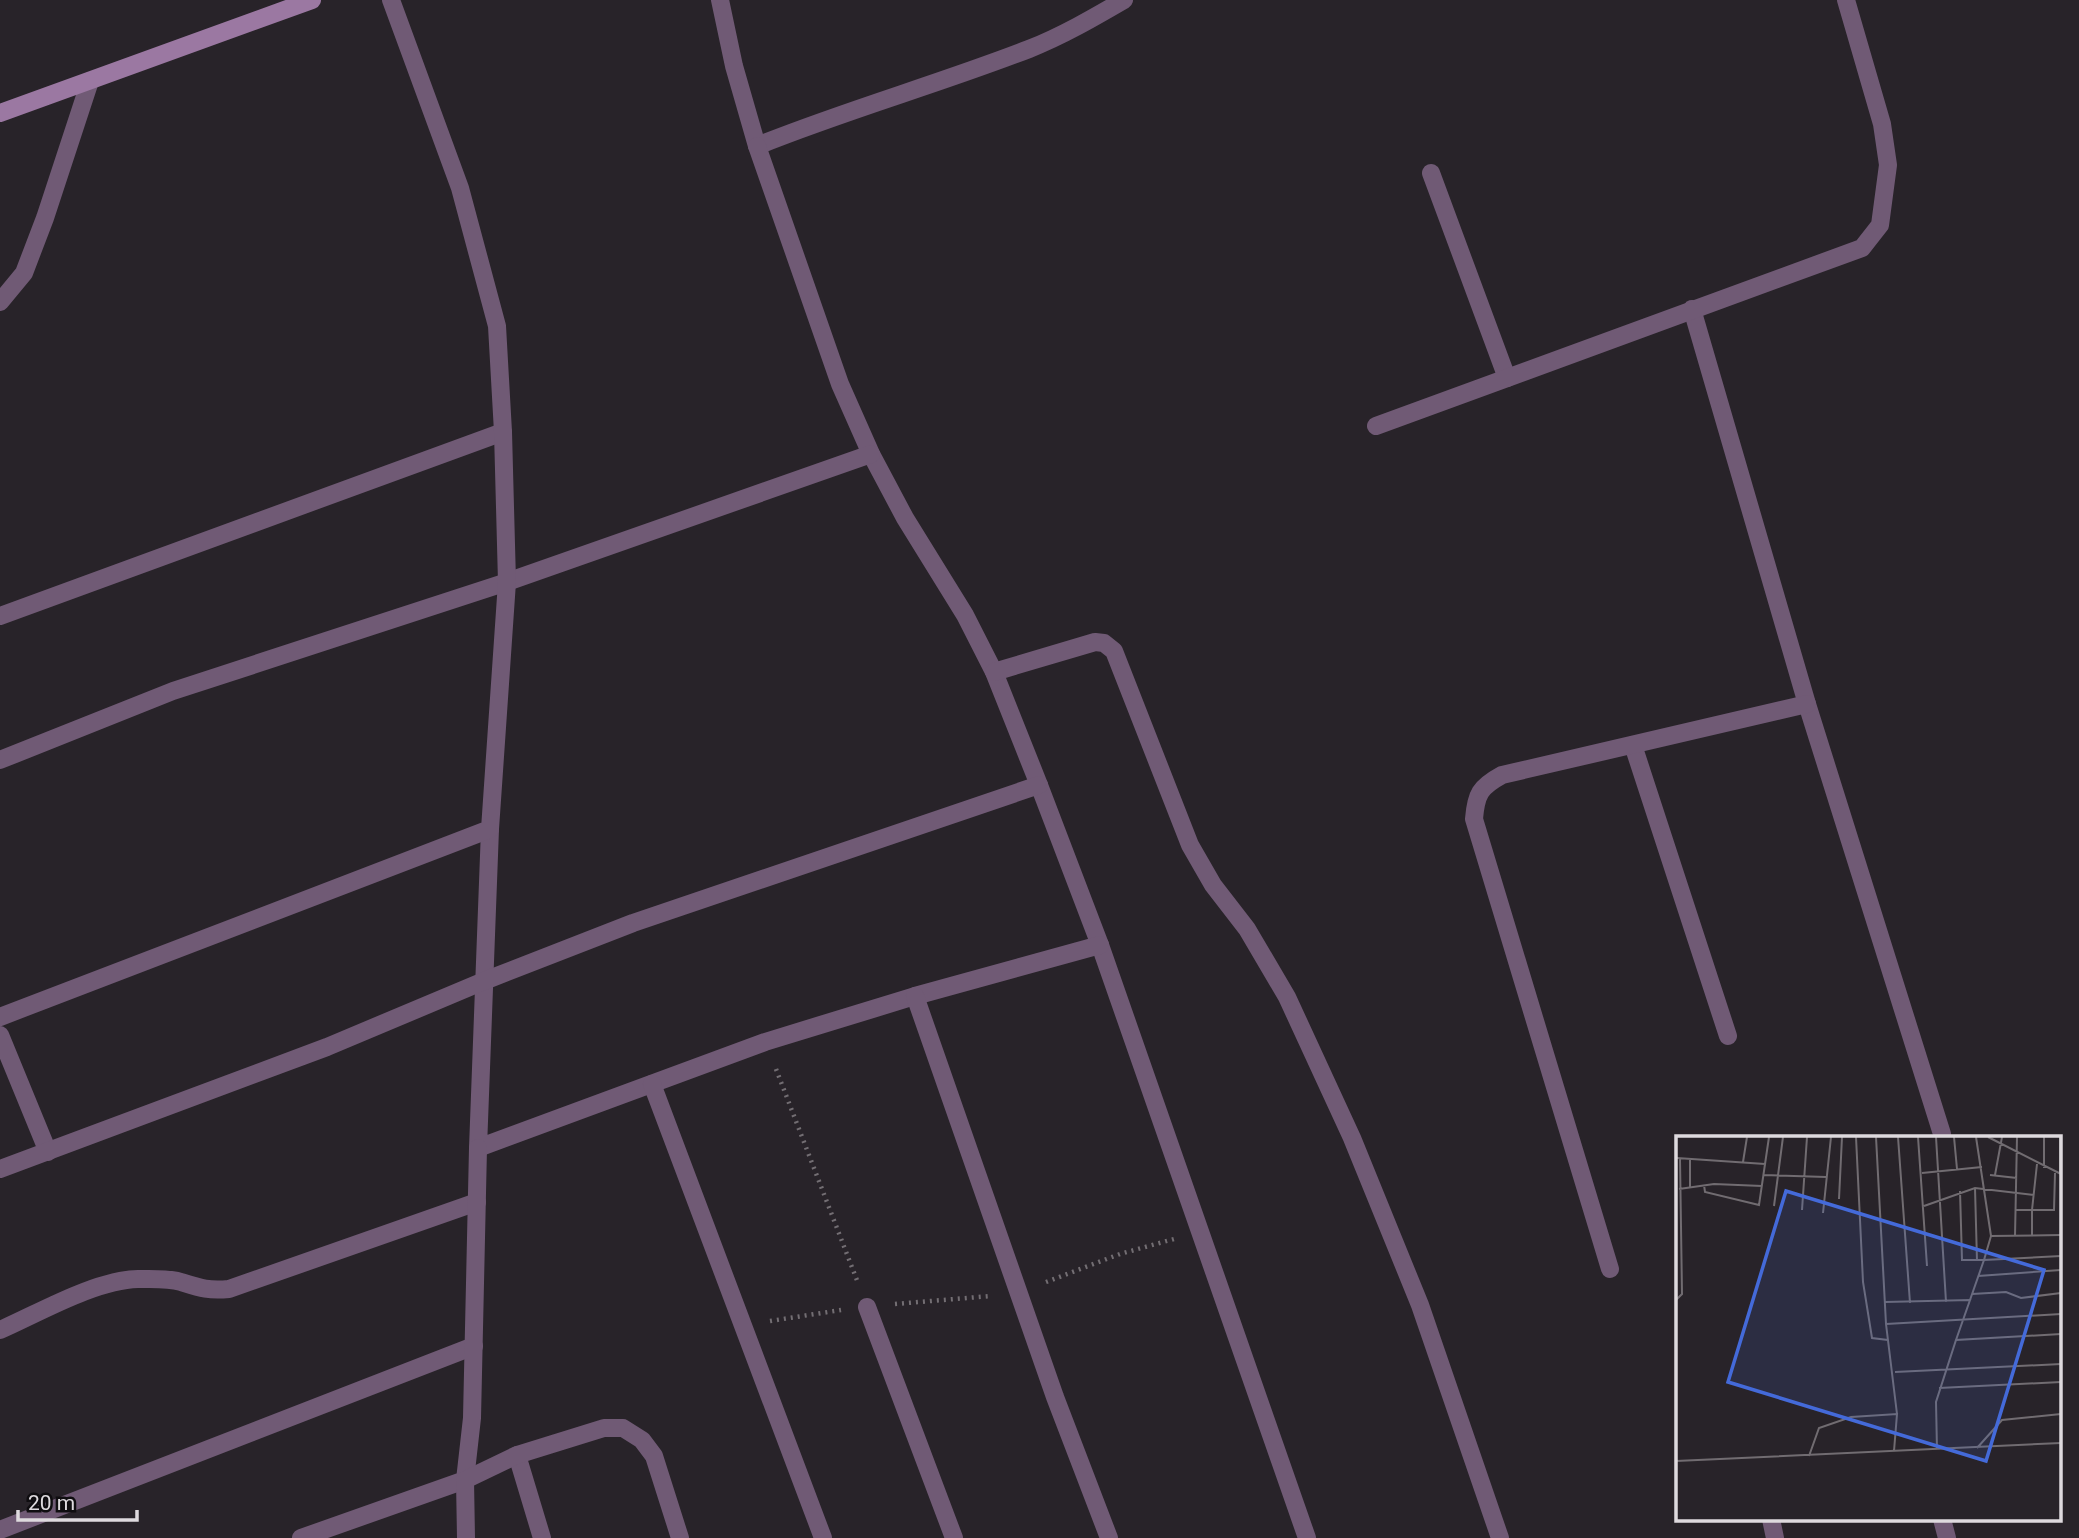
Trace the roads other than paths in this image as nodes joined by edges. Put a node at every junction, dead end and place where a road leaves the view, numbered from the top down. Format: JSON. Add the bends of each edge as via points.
{"nodes":[{"id":1,"x":312,"y":0,"type":"edge"},
{"id":2,"x":391,"y":0,"type":"edge"},
{"id":3,"x":720,"y":0,"type":"edge"},
{"id":4,"x":1124,"y":0,"type":"edge"},
{"id":5,"x":1846,"y":0,"type":"edge"},
{"id":6,"x":90,"y":80,"type":"junction"},
{"id":7,"x":0,"y":113,"type":"edge"},
{"id":8,"x":757,"y":146,"type":"junction"},
{"id":9,"x":1431,"y":173,"type":"dead end"},
{"id":10,"x":0,"y":302,"type":"edge"},
{"id":11,"x":1692,"y":309,"type":"junction"},
{"id":12,"x":1507,"y":378,"type":"junction"},
{"id":13,"x":1376,"y":426,"type":"dead end"},
{"id":14,"x":503,"y":432,"type":"junction"},
{"id":15,"x":872,"y":454,"type":"junction"},
{"id":16,"x":507,"y":582,"type":"junction"},
{"id":17,"x":0,"y":616,"type":"edge"},
{"id":18,"x":994,"y":673,"type":"junction"},
{"id":19,"x":1808,"y":704,"type":"junction"},
{"id":20,"x":1633,"y":745,"type":"junction"},
{"id":21,"x":0,"y":760,"type":"edge"},
{"id":22,"x":1039,"y":785,"type":"junction"},
{"id":23,"x":490,"y":829,"type":"junction"},
{"id":24,"x":1100,"y":945,"type":"junction"},
{"id":25,"x":484,"y":981,"type":"junction"},
{"id":26,"x":915,"y":996,"type":"junction"},
{"id":27,"x":0,"y":1017,"type":"edge"},
{"id":28,"x":0,"y":1035,"type":"edge"},
{"id":29,"x":1728,"y":1036,"type":"dead end"},
{"id":30,"x":652,"y":1084,"type":"junction"},
{"id":31,"x":1942,"y":1134,"type":"dead end"},
{"id":32,"x":478,"y":1148,"type":"junction"},
{"id":33,"x":48,"y":1152,"type":"junction"},
{"id":34,"x":0,"y":1169,"type":"edge"},
{"id":35,"x":477,"y":1202,"type":"junction"},
{"id":36,"x":1609,"y":1269,"type":"dead end"},
{"id":37,"x":867,"y":1307,"type":"road end"},
{"id":38,"x":0,"y":1330,"type":"edge"},
{"id":39,"x":474,"y":1346,"type":"junction"},
{"id":40,"x":517,"y":1455,"type":"junction"},
{"id":41,"x":465,"y":1480,"type":"junction"},
{"id":42,"x":1772,"y":1520,"type":"edge"},
{"id":43,"x":1942,"y":1520,"type":"edge"},
{"id":44,"x":0,"y":1530,"type":"edge"},
{"id":45,"x":301,"y":1538,"type":"edge"},
{"id":46,"x":466,"y":1538,"type":"edge"},
{"id":47,"x":542,"y":1538,"type":"edge"},
{"id":48,"x":680,"y":1538,"type":"edge"},
{"id":49,"x":823,"y":1538,"type":"edge"},
{"id":50,"x":954,"y":1538,"type":"edge"},
{"id":51,"x":1109,"y":1538,"type":"edge"},
{"id":52,"x":1307,"y":1538,"type":"edge"},
{"id":53,"x":1500,"y":1538,"type":"edge"},
{"id":54,"x":1775,"y":1538,"type":"edge"},
{"id":55,"x":1947,"y":1538,"type":"edge"}],
"edges":[{"from":1,"to":6,"type":"street"},
{"from":2,"to":14,"type":"street","via":[[460,188],[485,278],[497,326]]},
{"from":3,"to":8,"type":"street"},
{"from":4,"to":8,"type":"street","via":[[1030,48]]},
{"from":5,"to":11,"type":"street","via":[[1882,124],[1888,164],[1880,225],[1862,248]]},
{"from":6,"to":7,"type":"street"},
{"from":6,"to":10,"type":"street","via":[[24,273]]},
{"from":8,"to":15,"type":"street","via":[[841,384]]},
{"from":9,"to":12,"type":"street"},
{"from":11,"to":12,"type":"street"},
{"from":11,"to":19,"type":"street"},
{"from":12,"to":13,"type":"street"},
{"from":14,"to":16,"type":"street"},
{"from":14,"to":17,"type":"street"},
{"from":15,"to":16,"type":"street"},
{"from":15,"to":18,"type":"street"},
{"from":16,"to":21,"type":"street","via":[[173,691]]},
{"from":16,"to":23,"type":"street"},
{"from":18,"to":22,"type":"street"},
{"from":18,"to":53,"type":"street","via":[[1083,645],[1104,643],[1114,651],[1190,845],[1287,997],[1348,1128],[1420,1305]]},
{"from":19,"to":20,"type":"street"},
{"from":19,"to":31,"type":"street"},
{"from":20,"to":29,"type":"street"},
{"from":20,"to":36,"type":"street","via":[[1502,775],[1485,785],[1475,800],[1474,819]]},
{"from":22,"to":24,"type":"street"},
{"from":22,"to":25,"type":"street","via":[[634,923]]},
{"from":23,"to":25,"type":"street"},
{"from":23,"to":27,"type":"street"},
{"from":24,"to":26,"type":"street"},
{"from":24,"to":52,"type":"street"},
{"from":25,"to":32,"type":"street"},
{"from":25,"to":33,"type":"street","via":[[327,1047]]},
{"from":26,"to":30,"type":"street","via":[[765,1042]]},
{"from":26,"to":51,"type":"street"},
{"from":28,"to":33,"type":"street"},
{"from":30,"to":32,"type":"street"},
{"from":30,"to":49,"type":"street"},
{"from":32,"to":35,"type":"street"},
{"from":33,"to":34,"type":"street"},
{"from":35,"to":38,"type":"street","via":[[229,1289],[195,1288],[162,1280],[106,1284]]},
{"from":35,"to":39,"type":"street"},
{"from":37,"to":50,"type":"street"},
{"from":39,"to":41,"type":"street"},
{"from":39,"to":44,"type":"street"},
{"from":40,"to":41,"type":"street"},
{"from":40,"to":47,"type":"street"},
{"from":40,"to":48,"type":"street","via":[[604,1428],[623,1428],[642,1440],[654,1456]]},
{"from":41,"to":45,"type":"street"},
{"from":41,"to":46,"type":"street"},
{"from":42,"to":54,"type":"street"},
{"from":43,"to":55,"type":"street"}]}
